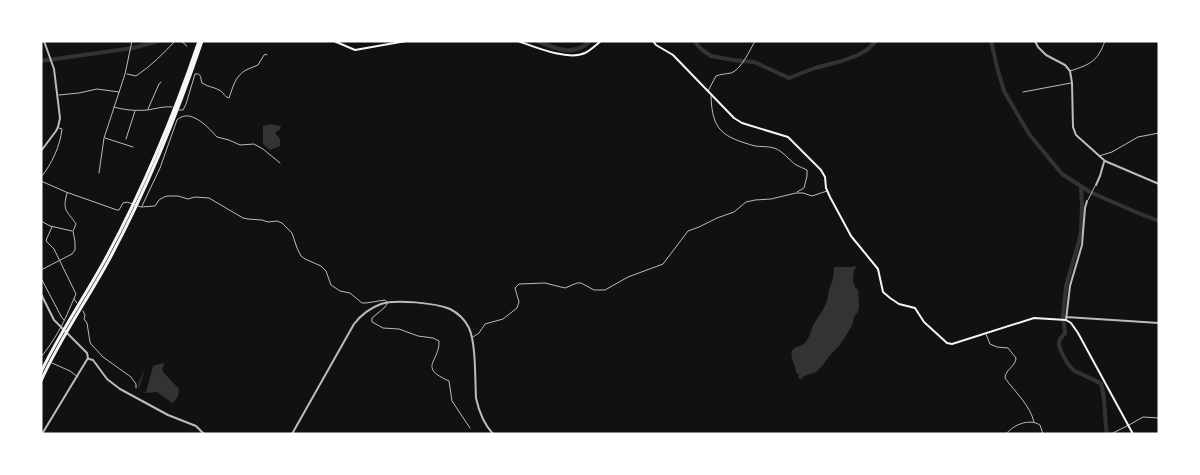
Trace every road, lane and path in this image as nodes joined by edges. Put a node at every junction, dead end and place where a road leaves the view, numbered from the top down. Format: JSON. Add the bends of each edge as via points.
{"nodes":[{"id":1,"x":44,"y":41,"type":"edge"},
{"id":2,"x":132,"y":41,"type":"edge"},
{"id":3,"x":174,"y":41,"type":"edge"},
{"id":4,"x":181,"y":41,"type":"edge"},
{"id":5,"x":200,"y":41,"type":"edge"},
{"id":6,"x":334,"y":41,"type":"edge"},
{"id":7,"x":406,"y":41,"type":"edge"},
{"id":8,"x":518,"y":41,"type":"edge"},
{"id":9,"x":601,"y":41,"type":"edge"},
{"id":10,"x":652,"y":41,"type":"edge"},
{"id":11,"x":755,"y":41,"type":"edge"},
{"id":12,"x":1035,"y":41,"type":"edge"},
{"id":13,"x":1106,"y":41,"type":"edge"},
{"id":14,"x":187,"y":46,"type":"dead end"},
{"id":15,"x":267,"y":55,"type":"dead end"},
{"id":16,"x":1070,"y":71,"type":"junction"},
{"id":17,"x":125,"y":74,"type":"junction"},
{"id":18,"x":161,"y":82,"type":"dead end"},
{"id":19,"x":1072,"y":83,"type":"junction"},
{"id":20,"x":120,"y":92,"type":"junction"},
{"id":21,"x":708,"y":92,"type":"junction"},
{"id":22,"x":1023,"y":92,"type":"dead end"},
{"id":23,"x":58,"y":95,"type":"junction"},
{"id":24,"x":711,"y":95,"type":"junction"},
{"id":25,"x":114,"y":107,"type":"junction"},
{"id":26,"x":172,"y":107,"type":"dead end"},
{"id":27,"x":136,"y":110,"type":"junction"},
{"id":28,"x":148,"y":110,"type":"junction"},
{"id":29,"x":179,"y":110,"type":"dead end"},
{"id":30,"x":58,"y":127,"type":"junction"},
{"id":31,"x":1159,"y":133,"type":"edge"},
{"id":32,"x":104,"y":138,"type":"junction"},
{"id":33,"x":126,"y":139,"type":"dead end"},
{"id":34,"x":133,"y":147,"type":"dead end"},
{"id":35,"x":41,"y":151,"type":"edge"},
{"id":36,"x":1099,"y":156,"type":"junction"},
{"id":37,"x":1105,"y":161,"type":"junction"},
{"id":38,"x":280,"y":163,"type":"dead end"},
{"id":39,"x":99,"y":173,"type":"dead end"},
{"id":40,"x":41,"y":177,"type":"edge"},
{"id":41,"x":41,"y":181,"type":"edge"},
{"id":42,"x":1159,"y":184,"type":"edge"},
{"id":43,"x":1096,"y":185,"type":"joint"},
{"id":44,"x":827,"y":191,"type":"junction"},
{"id":45,"x":67,"y":193,"type":"junction"},
{"id":46,"x":796,"y":193,"type":"junction"},
{"id":47,"x":1087,"y":201,"type":"joint"},
{"id":48,"x":142,"y":207,"type":"junction"},
{"id":49,"x":41,"y":221,"type":"edge"},
{"id":50,"x":52,"y":227,"type":"junction"},
{"id":51,"x":73,"y":231,"type":"junction"},
{"id":52,"x":60,"y":260,"type":"junction"},
{"id":53,"x":41,"y":270,"type":"edge"},
{"id":54,"x":41,"y":278,"type":"edge"},
{"id":55,"x":41,"y":294,"type":"edge"},
{"id":56,"x":74,"y":298,"type":"junction"},
{"id":57,"x":387,"y":302,"type":"junction"},
{"id":58,"x":77,"y":303,"type":"dead end"},
{"id":59,"x":82,"y":311,"type":"dead end"},
{"id":60,"x":1064,"y":318,"type":"junction"},
{"id":61,"x":64,"y":320,"type":"junction"},
{"id":62,"x":1159,"y":323,"type":"edge"},
{"id":63,"x":986,"y":333,"type":"junction"},
{"id":64,"x":472,"y":337,"type":"junction"},
{"id":65,"x":41,"y":357,"type":"edge"},
{"id":66,"x":88,"y":358,"type":"junction"},
{"id":67,"x":41,"y":372,"type":"edge"},
{"id":68,"x":78,"y":377,"type":"junction"},
{"id":69,"x":41,"y":381,"type":"edge"},
{"id":70,"x":136,"y":388,"type":"dead end"},
{"id":71,"x":1159,"y":418,"type":"edge"},
{"id":72,"x":1034,"y":422,"type":"junction"},
{"id":73,"x":1128,"y":425,"type":"junction"},
{"id":74,"x":470,"y":428,"type":"dead end"},
{"id":75,"x":42,"y":434,"type":"edge"},
{"id":76,"x":204,"y":434,"type":"edge"},
{"id":77,"x":292,"y":434,"type":"edge"},
{"id":78,"x":493,"y":434,"type":"edge"},
{"id":79,"x":1006,"y":434,"type":"edge"},
{"id":80,"x":1043,"y":434,"type":"edge"},
{"id":81,"x":1111,"y":434,"type":"edge"},
{"id":82,"x":1133,"y":434,"type":"edge"}],
"edges":[{"from":1,"to":23,"type":"street","via":[[53,63]]},
{"from":2,"to":17,"type":"street"},
{"from":3,"to":17,"type":"street","via":[[144,71],[136,76]]},
{"from":4,"to":14,"type":"street"},
{"from":5,"to":67,"type":"highway","via":[[132,207]]},
{"from":5,"to":69,"type":"highway","via":[[174,118],[138,202]]},
{"from":6,"to":7,"type":"main road","via":[[355,50]]},
{"from":8,"to":9,"type":"main road","via":[[574,56],[583,54]]},
{"from":10,"to":21,"type":"main road","via":[[673,55]]},
{"from":11,"to":21,"type":"street","via":[[742,64],[734,72],[716,76]]},
{"from":12,"to":16,"type":"street","via":[[1046,55],[1065,64]]},
{"from":13,"to":16,"type":"street","via":[[1094,61]]},
{"from":15,"to":29,"type":"street","via":[[258,66],[240,74],[229,98],[202,83],[201,76],[195,74],[186,104],[183,110]]},
{"from":16,"to":19,"type":"street"},
{"from":17,"to":20,"type":"street"},
{"from":18,"to":28,"type":"street"},
{"from":19,"to":22,"type":"street"},
{"from":19,"to":36,"type":"street","via":[[1074,132]]},
{"from":20,"to":23,"type":"street","via":[[97,89]]},
{"from":20,"to":25,"type":"street"},
{"from":21,"to":24,"type":"main road"},
{"from":23,"to":30,"type":"street"},
{"from":24,"to":44,"type":"main road","via":[[737,120],[791,139],[822,170]]},
{"from":24,"to":46,"type":"street","via":[[714,120],[724,133],[757,146],[774,148],[807,170],[804,188]]},
{"from":25,"to":27,"type":"street"},
{"from":25,"to":32,"type":"street"},
{"from":26,"to":28,"type":"street"},
{"from":27,"to":28,"type":"street"},
{"from":27,"to":33,"type":"street"},
{"from":30,"to":35,"type":"street"},
{"from":30,"to":40,"type":"street","via":[[62,129],[61,134],[52,160]]},
{"from":31,"to":36,"type":"street","via":[[1138,137]]},
{"from":32,"to":34,"type":"street"},
{"from":32,"to":39,"type":"street"},
{"from":36,"to":37,"type":"street"},
{"from":37,"to":42,"type":"street"},
{"from":37,"to":43,"type":"street"},
{"from":38,"to":48,"type":"street","via":[[254,144],[240,145],[221,139],[199,119],[182,117],[177,120]]},
{"from":41,"to":45,"type":"street"},
{"from":43,"to":47,"type":"street"},
{"from":44,"to":46,"type":"street","via":[[812,196]]},
{"from":44,"to":63,"type":"main road","via":[[851,236],[876,266],[883,292],[899,304],[915,308],[924,322],[954,346]]},
{"from":45,"to":48,"type":"street","via":[[119,210],[127,202]]},
{"from":45,"to":51,"type":"street","via":[[65,210],[76,224]]},
{"from":46,"to":64,"type":"street","via":[[749,201],[734,212],[691,229],[663,264],[605,290],[594,290],[581,283],[565,288],[545,283],[519,284],[515,288],[519,302],[517,308],[503,319],[485,324]]},
{"from":47,"to":60,"type":"street","via":[[1082,245]]},
{"from":48,"to":57,"type":"street","via":[[155,206],[168,196],[209,198],[242,218],[277,221],[292,233],[301,256],[326,271],[331,285],[350,293],[362,303]]},
{"from":49,"to":50,"type":"street"},
{"from":50,"to":51,"type":"street"},
{"from":50,"to":52,"type":"street","via":[[46,241]]},
{"from":51,"to":52,"type":"street","via":[[75,250]]},
{"from":52,"to":53,"type":"street"},
{"from":52,"to":56,"type":"street","via":[[76,294]]},
{"from":54,"to":61,"type":"street"},
{"from":55,"to":66,"type":"street","via":[[54,320],[87,353]]},
{"from":56,"to":58,"type":"street"},
{"from":56,"to":61,"type":"street"},
{"from":57,"to":64,"type":"street","via":[[449,309],[462,319]]},
{"from":57,"to":74,"type":"street","via":[[372,322],[383,328],[399,329],[439,341],[433,369],[437,375],[450,381],[452,401]]},
{"from":57,"to":77,"type":"street","via":[[370,309],[354,324]]},
{"from":59,"to":70,"type":"street","via":[[90,342],[103,357],[131,376]]},
{"from":60,"to":62,"type":"street"},
{"from":60,"to":63,"type":"main road","via":[[1034,318]]},
{"from":60,"to":73,"type":"main road","via":[[1074,327]]},
{"from":61,"to":65,"type":"street"},
{"from":63,"to":72,"type":"street","via":[[990,344],[1008,348],[1016,358],[1005,378],[1032,414]]},
{"from":64,"to":78,"type":"street","via":[[476,398],[480,415]]},
{"from":65,"to":68,"type":"street"},
{"from":66,"to":68,"type":"street"},
{"from":66,"to":76,"type":"street","via":[[120,389],[196,426]]},
{"from":68,"to":75,"type":"street"},
{"from":71,"to":73,"type":"street","via":[[1143,417]]},
{"from":72,"to":79,"type":"street","via":[[1014,426]]},
{"from":72,"to":80,"type":"street","via":[[1040,425]]},
{"from":73,"to":81,"type":"street"},
{"from":73,"to":82,"type":"main road"}]}
